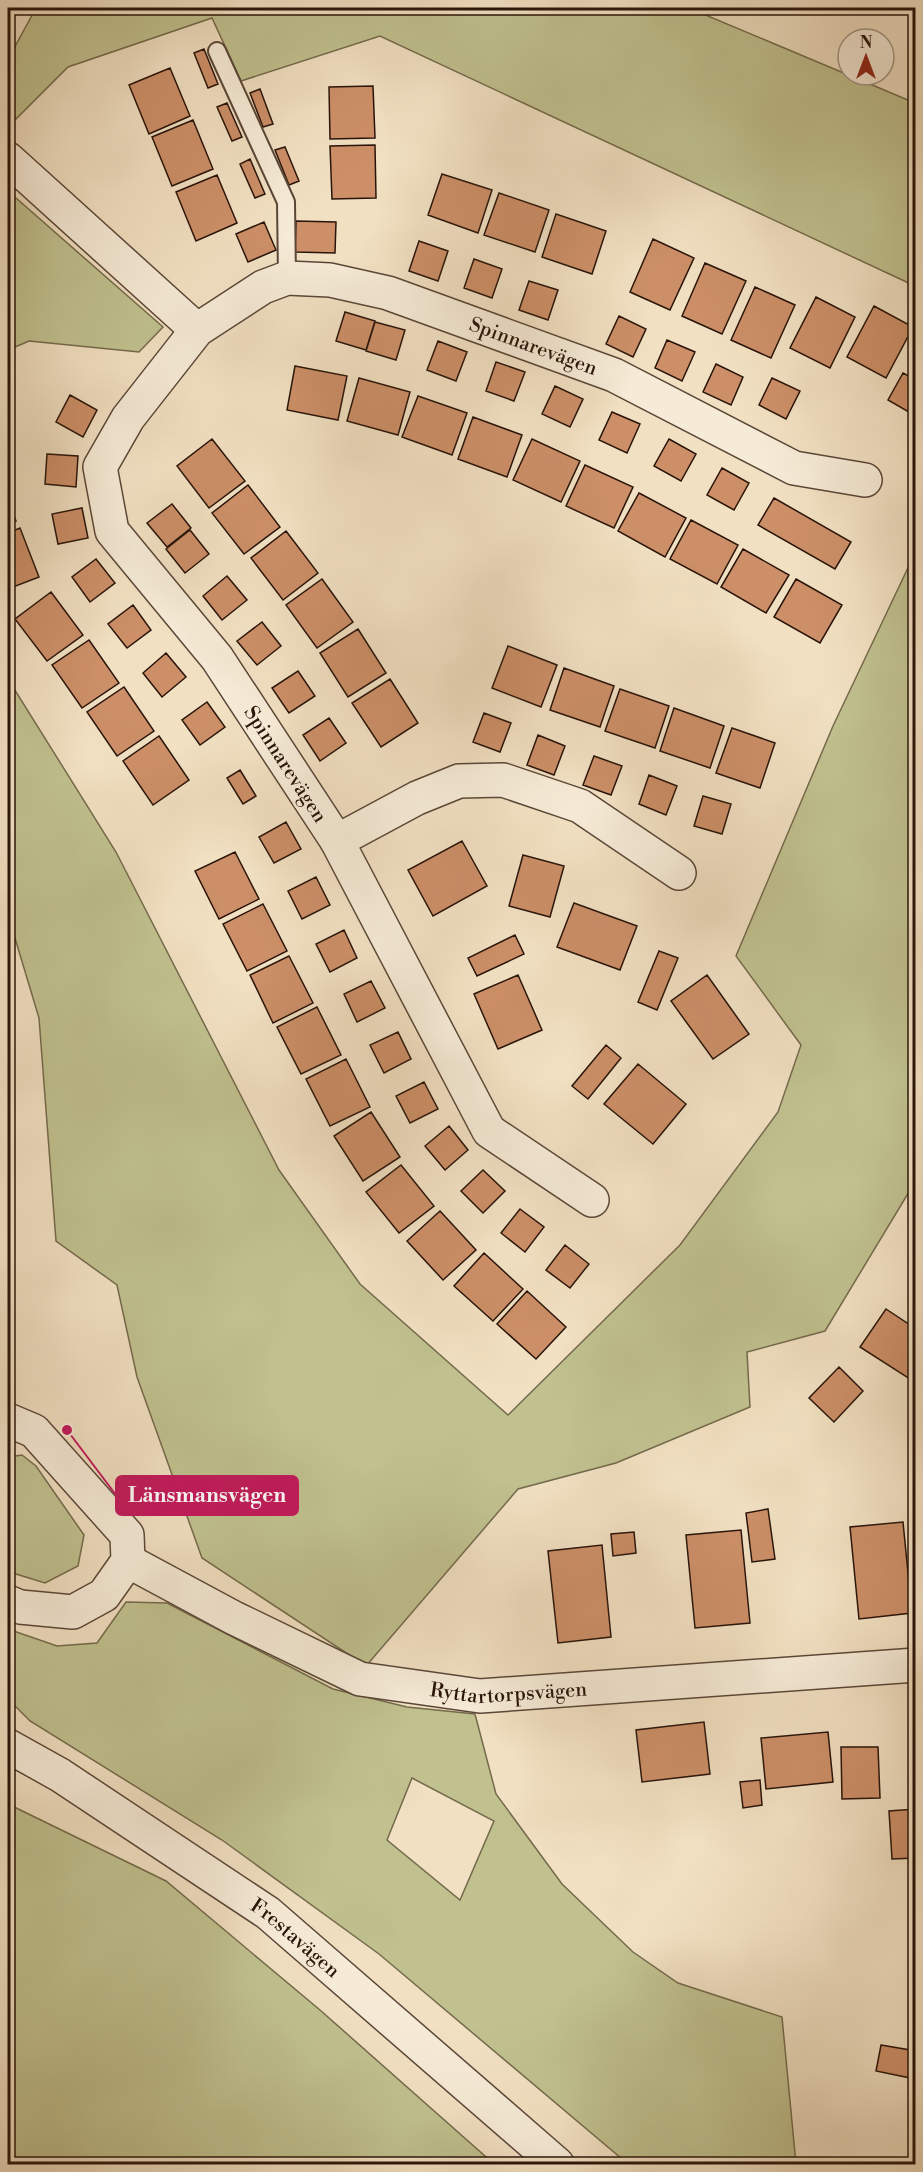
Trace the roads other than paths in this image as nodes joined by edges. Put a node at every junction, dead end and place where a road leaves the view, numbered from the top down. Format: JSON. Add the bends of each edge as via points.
{"nodes":[{"id":1,"x":216,"y":51,"type":"dead end"},
{"id":2,"x":8,"y":159,"type":"edge"},
{"id":3,"x":287,"y":278,"type":"junction"},
{"id":4,"x":196,"y":330,"type":"junction"},
{"id":5,"x":865,"y":480,"type":"dead end"},
{"id":6,"x":337,"y":841,"type":"junction"},
{"id":7,"x":679,"y":873,"type":"dead end"},
{"id":8,"x":592,"y":1200,"type":"dead end"},
{"id":9,"x":8,"y":1420,"type":"edge"},
{"id":10,"x":128,"y":1561,"type":"junction"},
{"id":11,"x":8,"y":1602,"type":"edge"},
{"id":12,"x":915,"y":1665,"type":"edge"},
{"id":13,"x":8,"y":1746,"type":"edge"},
{"id":14,"x":557,"y":2164,"type":"edge"}],
"edges":[{"from":1,"to":3,"type":"lane","via":[[286,202]]},
{"from":2,"to":4,"type":"street"},
{"from":3,"to":4,"type":"street","name":"Spinnarevägen","via":[[263,287]]},
{"from":3,"to":5,"type":"street","name":"Spinnarevägen","via":[[330,280],[388,293],[614,375],[794,468]]},
{"from":4,"to":6,"type":"street","name":"Spinnarevägen","via":[[128,418],[100,467],[112,531],[218,658]]},
{"from":6,"to":7,"type":"street","name":"Spinnarevägen","via":[[417,798],[459,781],[503,780],[580,806]]},
{"from":6,"to":8,"type":"street","name":"Spinnarevägen","via":[[489,1131]]},
{"from":9,"to":10,"type":"street","via":[[34,1431],[127,1535]]},
{"from":10,"to":11,"type":"street","via":[[104,1595],[73,1611],[20,1607]]},
{"from":10,"to":12,"type":"street","name":"Ryttartorpsvägen","via":[[360,1679],[480,1696]]},
{"from":13,"to":14,"type":"street","name":"Frestavägen","via":[[60,1775],[268,1913]]}]}
